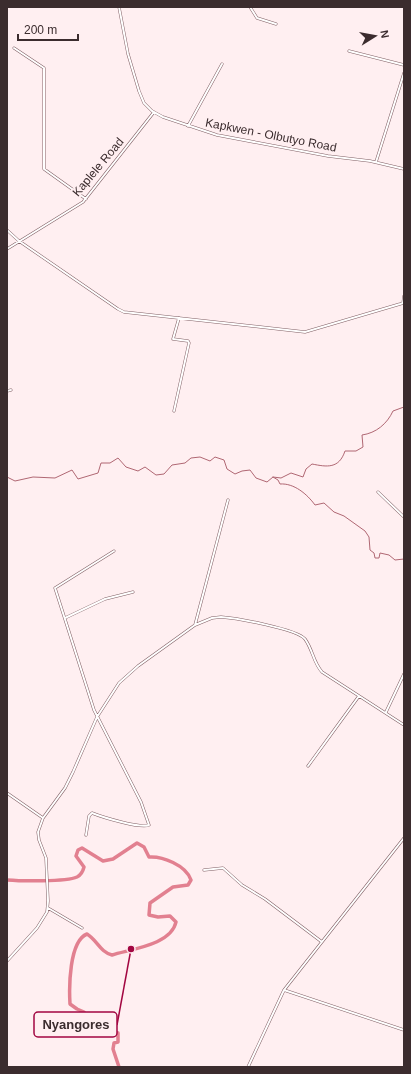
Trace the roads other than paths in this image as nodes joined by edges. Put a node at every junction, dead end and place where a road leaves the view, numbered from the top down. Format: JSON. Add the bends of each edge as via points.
{"nodes":[{"id":1,"x":119,"y":7,"type":"edge"},
{"id":2,"x":250,"y":7,"type":"edge"},
{"id":3,"x":276,"y":24,"type":"dead end"},
{"id":4,"x":14,"y":48,"type":"dead end"},
{"id":5,"x":349,"y":51,"type":"dead end"},
{"id":6,"x":222,"y":64,"type":"dead end"},
{"id":7,"x":404,"y":65,"type":"edge"},
{"id":8,"x":404,"y":73,"type":"edge"},
{"id":9,"x":154,"y":112,"type":"junction"},
{"id":10,"x":188,"y":126,"type":"junction"},
{"id":11,"x":376,"y":162,"type":"junction"},
{"id":12,"x":404,"y":169,"type":"edge"},
{"id":13,"x":86,"y":199,"type":"junction"},
{"id":14,"x":7,"y":230,"type":"edge"},
{"id":15,"x":19,"y":241,"type":"junction"},
{"id":16,"x":7,"y":249,"type":"edge"},
{"id":17,"x":404,"y":296,"type":"edge"},
{"id":18,"x":179,"y":318,"type":"junction"},
{"id":19,"x":11,"y":390,"type":"dead end"},
{"id":20,"x":7,"y":391,"type":"edge"},
{"id":21,"x":174,"y":411,"type":"dead end"},
{"id":22,"x":378,"y":492,"type":"dead end"},
{"id":23,"x":228,"y":500,"type":"dead end"},
{"id":24,"x":404,"y":517,"type":"edge"},
{"id":25,"x":114,"y":551,"type":"dead end"},
{"id":26,"x":133,"y":592,"type":"dead end"},
{"id":27,"x":65,"y":618,"type":"junction"},
{"id":28,"x":195,"y":625,"type":"junction"},
{"id":29,"x":404,"y":674,"type":"edge"},
{"id":30,"x":359,"y":696,"type":"junction"},
{"id":31,"x":386,"y":712,"type":"junction"},
{"id":32,"x":97,"y":717,"type":"junction"},
{"id":33,"x":404,"y":725,"type":"edge"},
{"id":34,"x":308,"y":766,"type":"dead end"},
{"id":35,"x":7,"y":794,"type":"edge"},
{"id":36,"x":43,"y":818,"type":"junction"},
{"id":37,"x":86,"y":835,"type":"dead end"},
{"id":38,"x":404,"y":838,"type":"edge"},
{"id":39,"x":204,"y":870,"type":"dead end"},
{"id":40,"x":48,"y":908,"type":"junction"},
{"id":41,"x":82,"y":928,"type":"dead end"},
{"id":42,"x":322,"y":942,"type":"junction"},
{"id":43,"x":7,"y":961,"type":"edge"},
{"id":44,"x":284,"y":990,"type":"junction"},
{"id":45,"x":404,"y":1030,"type":"edge"},
{"id":46,"x":248,"y":1067,"type":"edge"}],
"edges":[{"from":1,"to":9,"type":"street","name":"Kapkwen - Olbutyo Road","via":[[128,54],[140,96]]},
{"from":2,"to":3,"type":"street","via":[[258,18]]},
{"from":4,"to":13,"type":"street","via":[[44,68],[44,168]]},
{"from":5,"to":7,"type":"street"},
{"from":6,"to":10,"type":"street"},
{"from":8,"to":11,"type":"street"},
{"from":9,"to":10,"type":"street","name":"Kapkwen - Olbutyo Road"},
{"from":9,"to":13,"type":"street","name":"Kaplele Road"},
{"from":10,"to":11,"type":"street","name":"Kapkwen - Olbutyo Road","via":[[226,137]]},
{"from":11,"to":12,"type":"street","name":"Kapkwen - Olbutyo Road"},
{"from":13,"to":15,"type":"street","name":"Kaplele Road"},
{"from":14,"to":15,"type":"street"},
{"from":15,"to":16,"type":"street","name":"Kaplele Road"},
{"from":15,"to":18,"type":"street","via":[[120,311]]},
{"from":17,"to":18,"type":"street","via":[[400,304],[307,332]]},
{"from":18,"to":21,"type":"street","via":[[173,339],[189,343]]},
{"from":19,"to":20,"type":"street"},
{"from":22,"to":24,"type":"street"},
{"from":23,"to":28,"type":"street"},
{"from":25,"to":27,"type":"street","via":[[55,586]]},
{"from":26,"to":27,"type":"street","via":[[105,599]]},
{"from":27,"to":32,"type":"street"},
{"from":28,"to":30,"type":"street","via":[[221,617],[291,631],[305,639],[314,661],[322,672]]},
{"from":28,"to":32,"type":"street","via":[[121,680]]},
{"from":29,"to":31,"type":"street"},
{"from":30,"to":31,"type":"street"},
{"from":30,"to":34,"type":"street"},
{"from":31,"to":33,"type":"street"},
{"from":32,"to":36,"type":"street","via":[[72,776]]},
{"from":32,"to":37,"type":"street","via":[[141,802],[149,825],[91,814]]},
{"from":35,"to":36,"type":"street"},
{"from":36,"to":40,"type":"street","via":[[38,835],[46,856]]},
{"from":38,"to":42,"type":"street"},
{"from":39,"to":42,"type":"street","via":[[223,868],[242,885]]},
{"from":40,"to":41,"type":"street"},
{"from":40,"to":43,"type":"street","via":[[37,928]]},
{"from":42,"to":44,"type":"street"},
{"from":44,"to":45,"type":"street"},
{"from":44,"to":46,"type":"street"}]}
